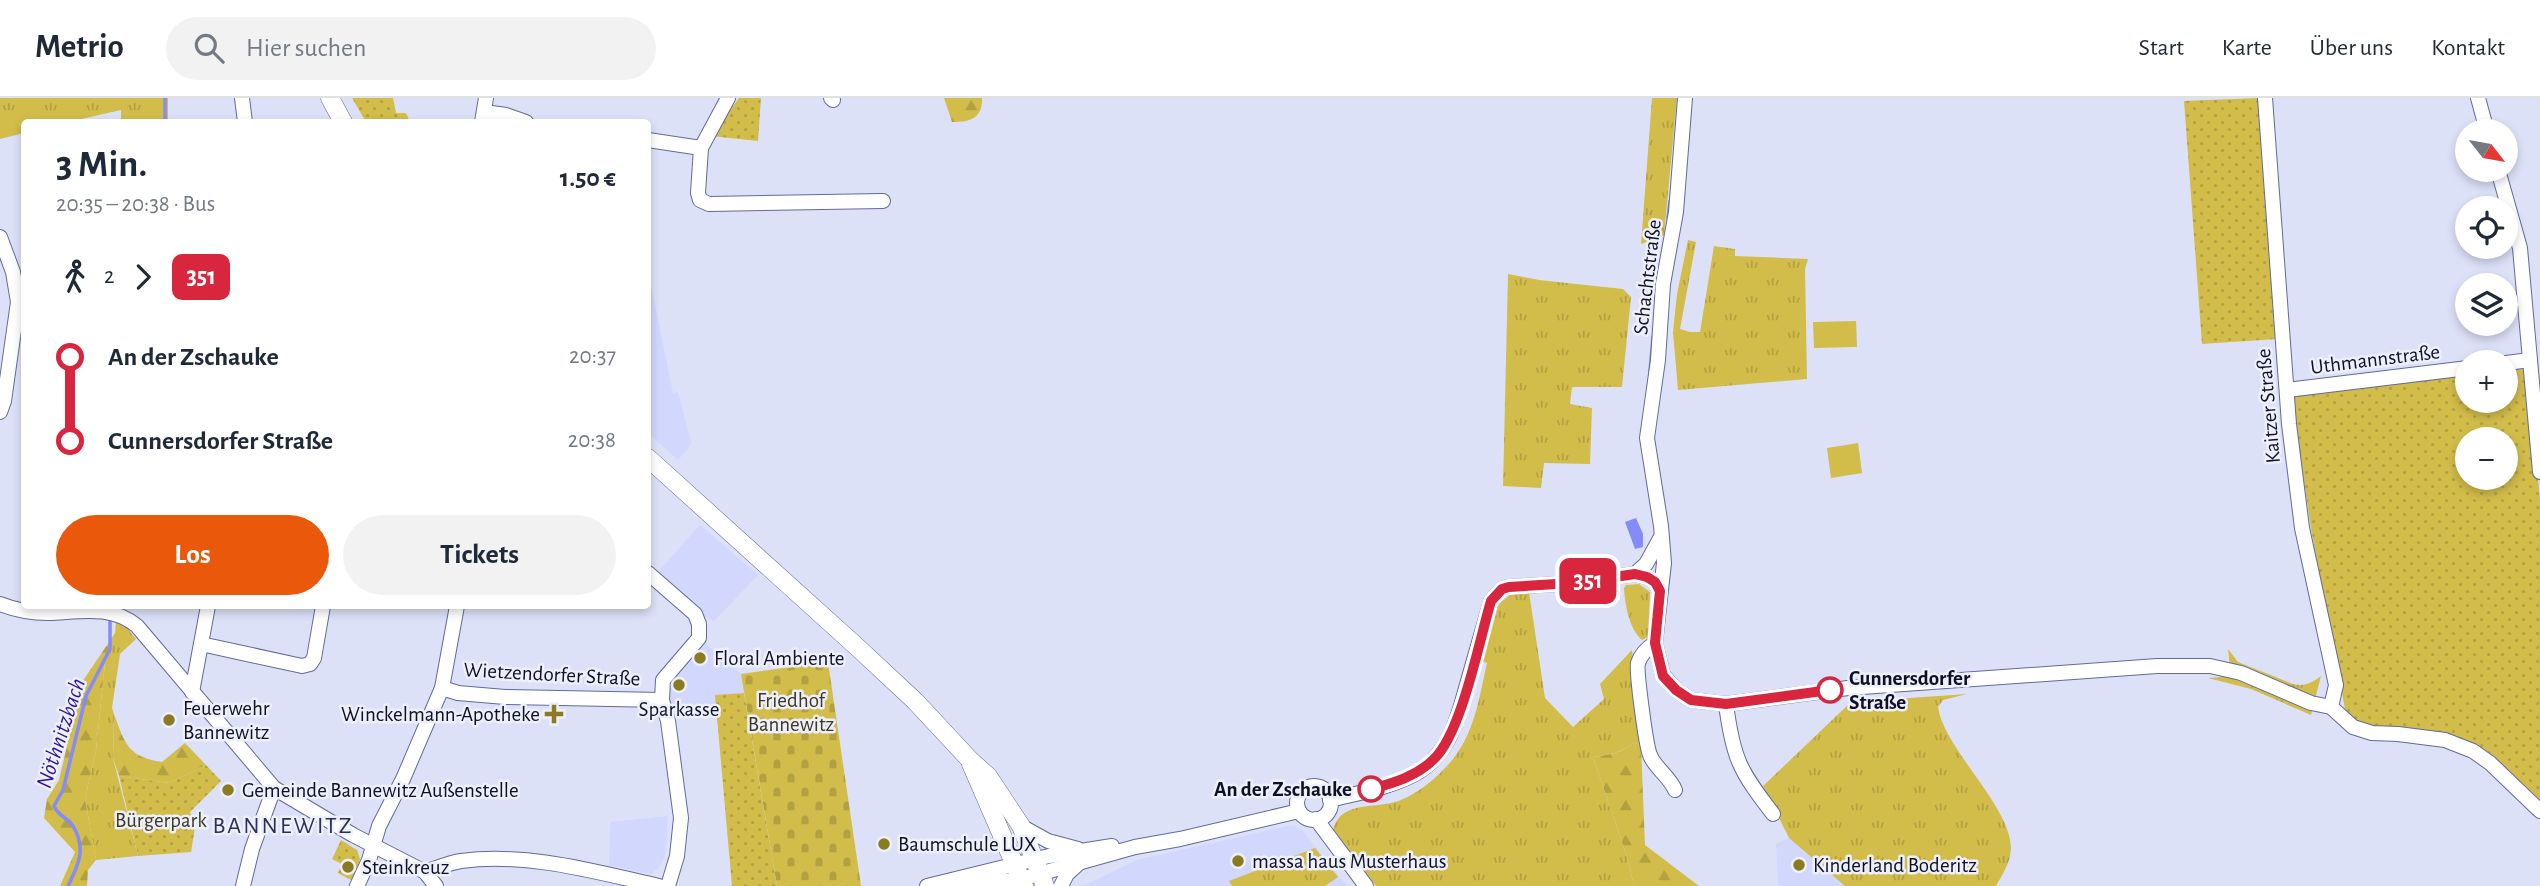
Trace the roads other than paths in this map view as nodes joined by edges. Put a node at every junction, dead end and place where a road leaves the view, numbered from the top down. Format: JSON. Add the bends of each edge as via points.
{"nodes":[{"id":1,"x":242,"y":98,"type":"edge"},
{"id":2,"x":330,"y":98,"type":"edge"},
{"id":3,"x":728,"y":98,"type":"edge"},
{"id":4,"x":1685,"y":98,"type":"edge"},
{"id":5,"x":2265,"y":98,"type":"edge"},
{"id":6,"x":2478,"y":98,"type":"edge"},
{"id":7,"x":484,"y":111,"type":"edge"},
{"id":8,"x":245,"y":119,"type":"edge"},
{"id":9,"x":342,"y":119,"type":"edge"},
{"id":10,"x":517,"y":119,"type":"edge"},
{"id":11,"x":2484,"y":119,"type":"edge"},
{"id":12,"x":651,"y":141,"type":"edge"},
{"id":13,"x":701,"y":148,"type":"junction"},
{"id":14,"x":2501,"y":182,"type":"edge"},
{"id":15,"x":883,"y":201,"type":"dead end"},
{"id":16,"x":0,"y":237,"type":"edge"},
{"id":17,"x":2530,"y":360,"type":"junction"},
{"id":18,"x":2518,"y":362,"type":"edge"},
{"id":19,"x":2455,"y":370,"type":"edge"},
{"id":20,"x":2287,"y":390,"type":"junction"},
{"id":21,"x":0,"y":412,"type":"edge"},
{"id":22,"x":651,"y":461,"type":"edge"},
{"id":23,"x":2540,"y":472,"type":"edge"},
{"id":24,"x":1661,"y":537,"type":"junction"},
{"id":25,"x":1635,"y":574,"type":"junction"},
{"id":26,"x":651,"y":576,"type":"edge"},
{"id":27,"x":1660,"y":591,"type":"junction"},
{"id":28,"x":0,"y":604,"type":"edge"},
{"id":29,"x":207,"y":609,"type":"edge"},
{"id":30,"x":322,"y":609,"type":"edge"},
{"id":31,"x":456,"y":609,"type":"edge"},
{"id":32,"x":121,"y":610,"type":"edge"},
{"id":33,"x":1655,"y":643,"type":"junction"},
{"id":34,"x":201,"y":645,"type":"junction"},
{"id":35,"x":442,"y":688,"type":"junction"},
{"id":36,"x":192,"y":692,"type":"junction"},
{"id":37,"x":662,"y":700,"type":"junction"},
{"id":38,"x":1726,"y":704,"type":"junction"},
{"id":39,"x":2331,"y":707,"type":"junction"},
{"id":40,"x":970,"y":760,"type":"junction"},
{"id":41,"x":274,"y":788,"type":"junction"},
{"id":42,"x":1675,"y":790,"type":"dead end"},
{"id":43,"x":1330,"y":800,"type":"junction"},
{"id":44,"x":1299,"y":811,"type":"junction"},
{"id":45,"x":2540,"y":811,"type":"edge"},
{"id":46,"x":1773,"y":814,"type":"dead end"},
{"id":47,"x":1316,"y":819,"type":"junction"},
{"id":48,"x":1021,"y":826,"type":"junction"},
{"id":49,"x":373,"y":847,"type":"junction"},
{"id":50,"x":1081,"y":856,"type":"junction"},
{"id":51,"x":425,"y":872,"type":"junction"},
{"id":52,"x":1040,"y":873,"type":"edge"},
{"id":53,"x":1020,"y":877,"type":"edge"},
{"id":54,"x":243,"y":886,"type":"edge"},
{"id":55,"x":356,"y":886,"type":"edge"},
{"id":56,"x":436,"y":886,"type":"edge"},
{"id":57,"x":659,"y":886,"type":"edge"},
{"id":58,"x":668,"y":886,"type":"edge"},
{"id":59,"x":927,"y":886,"type":"edge"},
{"id":60,"x":1061,"y":886,"type":"edge"},
{"id":61,"x":1366,"y":886,"type":"edge"}],
"edges":[{"from":1,"to":8,"type":"street"},
{"from":2,"to":9,"type":"main road"},
{"from":3,"to":13,"type":"street"},
{"from":4,"to":24,"type":"street","name":"Schachtstraße","via":[[1676,212],[1663,284],[1647,438]]},
{"from":5,"to":20,"type":"street","name":"Kaitzer Straße"},
{"from":6,"to":11,"type":"street"},
{"from":7,"to":10,"type":"street"},
{"from":12,"to":13,"type":"street"},
{"from":13,"to":15,"type":"street","via":[[698,193],[700,200],[709,204]]},
{"from":14,"to":17,"type":"street","via":[[2520,248]]},
{"from":16,"to":21,"type":"street","via":[[18,302]]},
{"from":17,"to":18,"type":"street"},
{"from":17,"to":23,"type":"street"},
{"from":19,"to":20,"type":"street","name":"Uthmannstraße"},
{"from":20,"to":39,"type":"street","name":"Kaitzer Straße","via":[[2302,528],[2336,685]]},
{"from":22,"to":40,"type":"main road","via":[[895,682]]},
{"from":24,"to":25,"type":"street"},
{"from":24,"to":27,"type":"street","name":"Schachtstraße"},
{"from":25,"to":27,"type":"street","via":[[1655,582]]},
{"from":25,"to":43,"type":"street","via":[[1509,587],[1495,594],[1460,713],[1435,758],[1390,784]]},
{"from":26,"to":37,"type":"street","via":[[695,614],[699,624],[699,638],[663,680]]},
{"from":27,"to":33,"type":"street","name":"Schachtstraße"},
{"from":28,"to":32,"type":"street","via":[[46,613]]},
{"from":29,"to":34,"type":"street"},
{"from":30,"to":34,"type":"street","via":[[310,664]]},
{"from":31,"to":35,"type":"street"},
{"from":32,"to":36,"type":"street"},
{"from":33,"to":38,"type":"street","via":[[1663,676],[1676,690],[1691,700]]},
{"from":33,"to":42,"type":"street","via":[[1637,665],[1650,758]]},
{"from":34,"to":36,"type":"street"},
{"from":35,"to":37,"type":"street","name":"Wietzendorfer Straße","via":[[505,697]]},
{"from":35,"to":49,"type":"street"},
{"from":36,"to":41,"type":"street"},
{"from":37,"to":58,"type":"street","via":[[681,818]]},
{"from":38,"to":39,"type":"street","via":[[1848,688],[2181,665],[2241,673]]},
{"from":38,"to":46,"type":"street","via":[[1737,760]]},
{"from":39,"to":45,"type":"street","via":[[2353,727],[2372,733],[2445,740],[2473,751]]},
{"from":40,"to":48,"type":"main road","via":[[988,776]]},
{"from":40,"to":53,"type":"main road"},
{"from":41,"to":49,"type":"street"},
{"from":41,"to":54,"type":"street"},
{"from":43,"to":44,"type":"street","via":[[1319,787],[1306,788],[1298,798]]},
{"from":43,"to":47,"type":"street","via":[[1328,812]]},
{"from":44,"to":47,"type":"street"},
{"from":44,"to":50,"type":"street"},
{"from":47,"to":61,"type":"street"},
{"from":48,"to":50,"type":"street"},
{"from":48,"to":52,"type":"main road"},
{"from":49,"to":51,"type":"street"},
{"from":49,"to":55,"type":"street"},
{"from":50,"to":52,"type":"street"},
{"from":50,"to":60,"type":"street"},
{"from":51,"to":56,"type":"street"},
{"from":51,"to":57,"type":"street","via":[[463,861],[511,859]]},
{"from":52,"to":53,"type":"street"},
{"from":53,"to":59,"type":"street","via":[[967,875]]}]}
